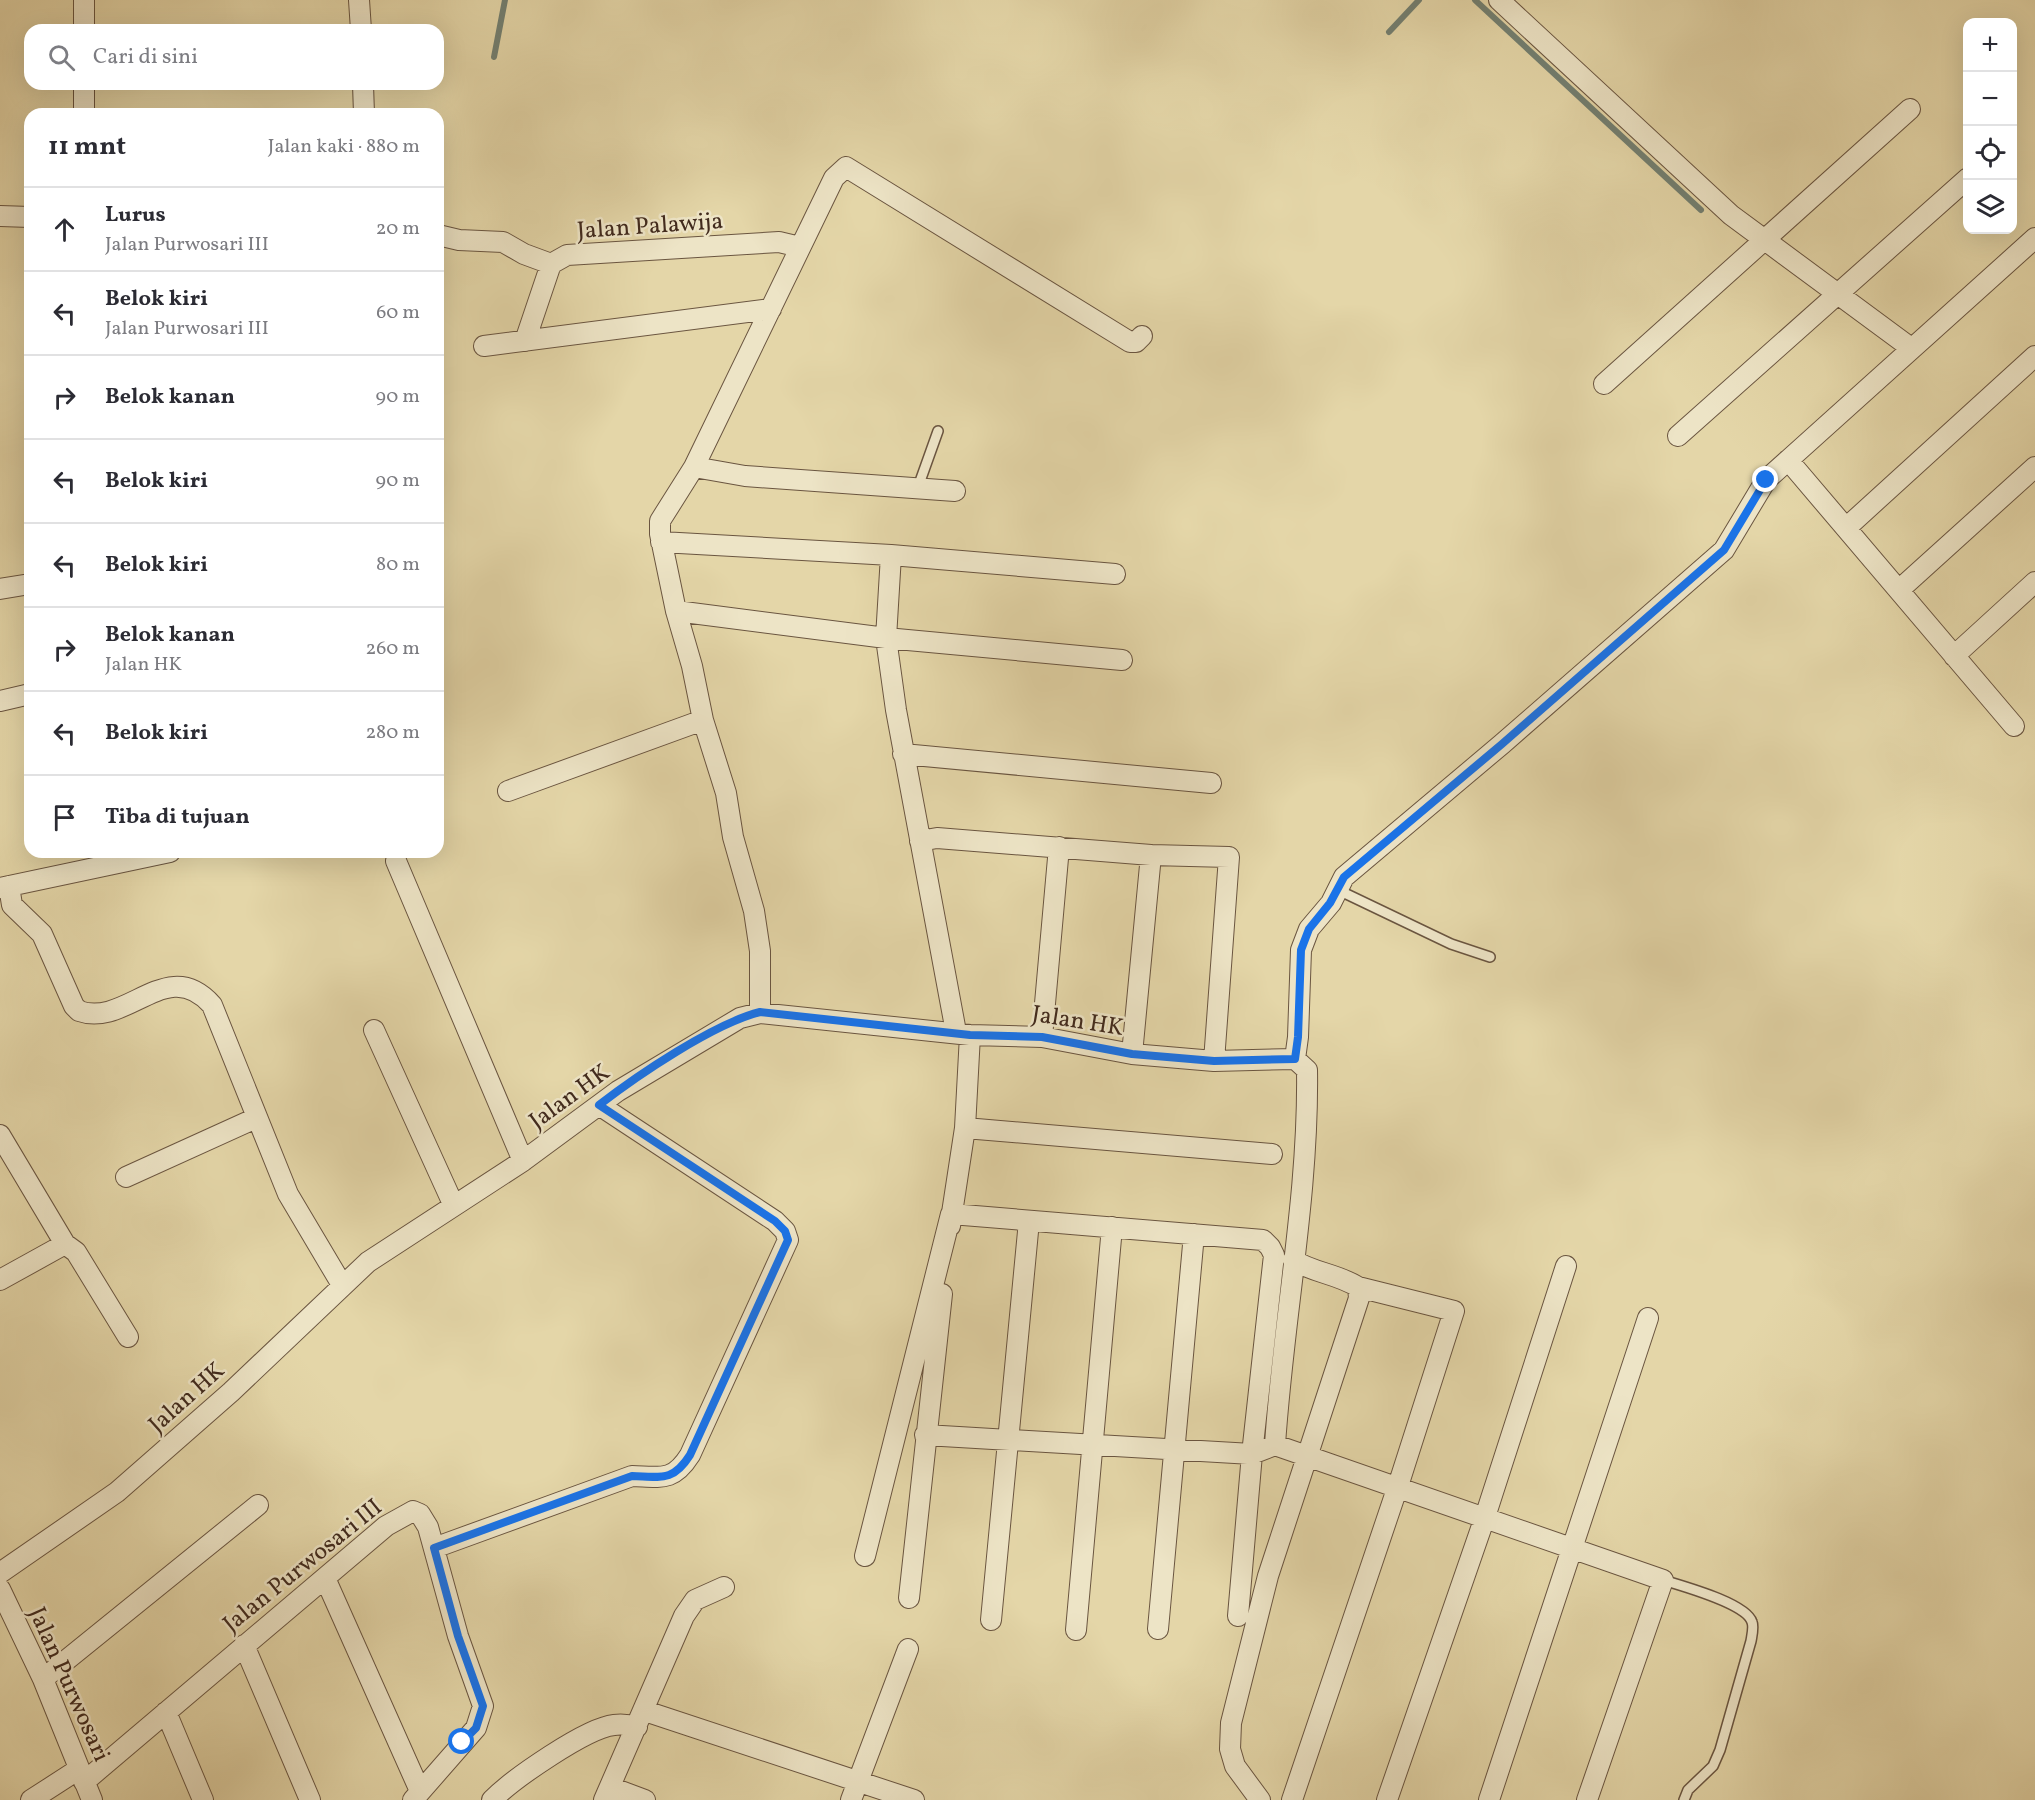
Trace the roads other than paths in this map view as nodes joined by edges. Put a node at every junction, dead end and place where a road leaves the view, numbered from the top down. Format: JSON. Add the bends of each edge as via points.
{"nodes":[{"id":1,"x":84,"y":0,"type":"edge"},
{"id":2,"x":359,"y":0,"type":"edge"},
{"id":3,"x":1499,"y":0,"type":"edge"},
{"id":4,"x":84,"y":24,"type":"edge"},
{"id":5,"x":360,"y":24,"type":"edge"},
{"id":6,"x":84,"y":90,"type":"edge"},
{"id":7,"x":363,"y":90,"type":"edge"},
{"id":8,"x":84,"y":108,"type":"edge"},
{"id":9,"x":364,"y":108,"type":"edge"},
{"id":10,"x":1910,"y":109,"type":"dead end"},
{"id":11,"x":1966,"y":180,"type":"edge"},
{"id":12,"x":0,"y":216,"type":"edge"},
{"id":13,"x":24,"y":217,"type":"edge"},
{"id":14,"x":444,"y":236,"type":"edge"},
{"id":15,"x":2035,"y":238,"type":"edge"},
{"id":16,"x":1765,"y":240,"type":"junction"},
{"id":17,"x":800,"y":247,"type":"junction"},
{"id":18,"x":551,"y":264,"type":"junction"},
{"id":19,"x":1838,"y":294,"type":"junction"},
{"id":20,"x":771,"y":309,"type":"junction"},
{"id":21,"x":1142,"y":336,"type":"dead end"},
{"id":22,"x":525,"y":341,"type":"junction"},
{"id":23,"x":484,"y":346,"type":"dead end"},
{"id":24,"x":1911,"y":348,"type":"junction"},
{"id":25,"x":2035,"y":356,"type":"edge"},
{"id":26,"x":1604,"y":384,"type":"dead end"},
{"id":27,"x":938,"y":431,"type":"dead end"},
{"id":28,"x":1678,"y":436,"type":"dead end"},
{"id":29,"x":1788,"y":460,"type":"junction"},
{"id":30,"x":694,"y":467,"type":"junction"},
{"id":31,"x":2035,"y":467,"type":"edge"},
{"id":32,"x":918,"y":487,"type":"junction"},
{"id":33,"x":956,"y":491,"type":"dead end"},
{"id":34,"x":1846,"y":528,"type":"junction"},
{"id":35,"x":661,"y":542,"type":"junction"},
{"id":36,"x":891,"y":555,"type":"junction"},
{"id":37,"x":1114,"y":574,"type":"dead end"},
{"id":38,"x":2035,"y":582,"type":"edge"},
{"id":39,"x":24,"y":585,"type":"edge"},
{"id":40,"x":0,"y":589,"type":"edge"},
{"id":41,"x":1899,"y":590,"type":"junction"},
{"id":42,"x":676,"y":611,"type":"junction"},
{"id":43,"x":886,"y":638,"type":"junction"},
{"id":44,"x":1954,"y":656,"type":"junction"},
{"id":45,"x":1122,"y":660,"type":"dead end"},
{"id":46,"x":24,"y":695,"type":"edge"},
{"id":47,"x":0,"y":701,"type":"edge"},
{"id":48,"x":703,"y":720,"type":"junction"},
{"id":49,"x":2014,"y":726,"type":"dead end"},
{"id":50,"x":903,"y":754,"type":"junction"},
{"id":51,"x":1211,"y":783,"type":"dead end"},
{"id":52,"x":508,"y":791,"type":"dead end"},
{"id":53,"x":920,"y":841,"type":"junction"},
{"id":54,"x":1059,"y":847,"type":"junction"},
{"id":55,"x":1151,"y":855,"type":"junction"},
{"id":56,"x":142,"y":858,"type":"edge"},
{"id":57,"x":396,"y":861,"type":"dead end"},
{"id":58,"x":4,"y":887,"type":"edge"},
{"id":59,"x":1336,"y":889,"type":"junction"},
{"id":60,"x":1490,"y":957,"type":"dead end"},
{"id":61,"x":760,"y":1012,"type":"junction"},
{"id":62,"x":374,"y":1030,"type":"dead end"},
{"id":63,"x":963,"y":1034,"type":"junction"},
{"id":64,"x":1042,"y":1037,"type":"junction"},
{"id":65,"x":1132,"y":1054,"type":"junction"},
{"id":66,"x":1295,"y":1059,"type":"junction"},
{"id":67,"x":1214,"y":1061,"type":"junction"},
{"id":68,"x":599,"y":1105,"type":"junction"},
{"id":69,"x":256,"y":1118,"type":"junction"},
{"id":70,"x":965,"y":1128,"type":"junction"},
{"id":71,"x":0,"y":1135,"type":"edge"},
{"id":72,"x":1272,"y":1154,"type":"dead end"},
{"id":73,"x":523,"y":1161,"type":"junction"},
{"id":74,"x":126,"y":1177,"type":"dead end"},
{"id":75,"x":454,"y":1206,"type":"junction"},
{"id":76,"x":951,"y":1214,"type":"junction"},
{"id":77,"x":1029,"y":1221,"type":"junction"},
{"id":78,"x":1112,"y":1227,"type":"junction"},
{"id":79,"x":1194,"y":1234,"type":"junction"},
{"id":80,"x":65,"y":1245,"type":"junction"},
{"id":81,"x":1293,"y":1260,"type":"junction"},
{"id":82,"x":1566,"y":1266,"type":"dead end"},
{"id":83,"x":0,"y":1280,"type":"edge"},
{"id":84,"x":342,"y":1285,"type":"junction"},
{"id":85,"x":1358,"y":1287,"type":"junction"},
{"id":86,"x":1648,"y":1318,"type":"dead end"},
{"id":87,"x":128,"y":1337,"type":"dead end"},
{"id":88,"x":925,"y":1436,"type":"junction"},
{"id":89,"x":1009,"y":1439,"type":"junction"},
{"id":90,"x":1093,"y":1445,"type":"junction"},
{"id":91,"x":1275,"y":1445,"type":"junction"},
{"id":92,"x":1173,"y":1451,"type":"junction"},
{"id":93,"x":1252,"y":1454,"type":"junction"},
{"id":94,"x":1309,"y":1455,"type":"junction"},
{"id":95,"x":1398,"y":1486,"type":"junction"},
{"id":96,"x":258,"y":1505,"type":"dead end"},
{"id":97,"x":1485,"y":1517,"type":"junction"},
{"id":98,"x":434,"y":1548,"type":"junction"},
{"id":99,"x":1573,"y":1548,"type":"junction"},
{"id":100,"x":865,"y":1556,"type":"dead end"},
{"id":101,"x":0,"y":1573,"type":"edge"},
{"id":102,"x":325,"y":1578,"type":"junction"},
{"id":103,"x":1663,"y":1580,"type":"junction"},
{"id":104,"x":724,"y":1587,"type":"dead end"},
{"id":105,"x":0,"y":1589,"type":"edge"},
{"id":106,"x":909,"y":1598,"type":"dead end"},
{"id":107,"x":1238,"y":1616,"type":"dead end"},
{"id":108,"x":991,"y":1620,"type":"dead end"},
{"id":109,"x":1158,"y":1629,"type":"dead end"},
{"id":110,"x":1076,"y":1630,"type":"dead end"},
{"id":111,"x":244,"y":1645,"type":"junction"},
{"id":112,"x":908,"y":1649,"type":"dead end"},
{"id":113,"x":43,"y":1679,"type":"junction"},
{"id":114,"x":166,"y":1712,"type":"junction"},
{"id":115,"x":641,"y":1719,"type":"junction"},
{"id":116,"x":82,"y":1775,"type":"junction"},
{"id":117,"x":860,"y":1781,"type":"junction"},
{"id":118,"x":607,"y":1794,"type":"edge"},
{"id":119,"x":416,"y":1795,"type":"edge"},
{"id":120,"x":31,"y":1800,"type":"edge"},
{"id":121,"x":92,"y":1800,"type":"edge"},
{"id":122,"x":203,"y":1800,"type":"edge"},
{"id":123,"x":310,"y":1800,"type":"edge"},
{"id":124,"x":492,"y":1800,"type":"edge"},
{"id":125,"x":645,"y":1800,"type":"edge"},
{"id":126,"x":851,"y":1800,"type":"edge"},
{"id":127,"x":914,"y":1800,"type":"edge"},
{"id":128,"x":1260,"y":1800,"type":"edge"},
{"id":129,"x":1292,"y":1800,"type":"edge"},
{"id":130,"x":1387,"y":1800,"type":"edge"},
{"id":131,"x":1490,"y":1800,"type":"edge"},
{"id":132,"x":1587,"y":1800,"type":"edge"},
{"id":133,"x":1684,"y":1800,"type":"edge"}],
"edges":[{"from":1,"to":4,"type":"street"},
{"from":2,"to":5,"type":"street"},
{"from":3,"to":16,"type":"street","via":[[1731,215]]},
{"from":6,"to":8,"type":"street"},
{"from":7,"to":9,"type":"street"},
{"from":10,"to":16,"type":"street"},
{"from":11,"to":19,"type":"street"},
{"from":12,"to":13,"type":"street"},
{"from":14,"to":18,"type":"street","name":"Jalan Palawija","via":[[503,242]]},
{"from":15,"to":24,"type":"street"},
{"from":16,"to":19,"type":"street"},
{"from":16,"to":26,"type":"street"},
{"from":17,"to":18,"type":"street","name":"Jalan Palawija","via":[[779,242],[605,252],[567,255]]},
{"from":17,"to":20,"type":"street"},
{"from":17,"to":21,"type":"street","via":[[834,178],[846,167],[1130,342]]},
{"from":18,"to":22,"type":"street"},
{"from":19,"to":24,"type":"street"},
{"from":19,"to":28,"type":"street"},
{"from":20,"to":22,"type":"street"},
{"from":20,"to":30,"type":"street"},
{"from":22,"to":23,"type":"street"},
{"from":24,"to":29,"type":"street"},
{"from":25,"to":34,"type":"street"},
{"from":27,"to":32,"type":"lane"},
{"from":29,"to":34,"type":"street"},
{"from":29,"to":59,"type":"street","via":[[1766,480],[1724,550],[1344,877]]},
{"from":30,"to":32,"type":"street","via":[[745,476]]},
{"from":30,"to":35,"type":"street","via":[[660,521]]},
{"from":31,"to":41,"type":"street"},
{"from":32,"to":33,"type":"street"},
{"from":34,"to":41,"type":"street"},
{"from":35,"to":36,"type":"street"},
{"from":35,"to":42,"type":"street"},
{"from":36,"to":37,"type":"street"},
{"from":36,"to":43,"type":"street"},
{"from":38,"to":44,"type":"street"},
{"from":39,"to":40,"type":"street"},
{"from":41,"to":44,"type":"street"},
{"from":42,"to":43,"type":"street"},
{"from":42,"to":48,"type":"street"},
{"from":43,"to":45,"type":"street"},
{"from":43,"to":50,"type":"street"},
{"from":44,"to":49,"type":"street"},
{"from":46,"to":47,"type":"street"},
{"from":48,"to":52,"type":"street"},
{"from":48,"to":61,"type":"street","via":[[754,911],[760,951]]},
{"from":50,"to":51,"type":"street"},
{"from":50,"to":53,"type":"street"},
{"from":53,"to":54,"type":"street","via":[[937,838]]},
{"from":53,"to":63,"type":"street"},
{"from":54,"to":55,"type":"street"},
{"from":54,"to":64,"type":"street"},
{"from":55,"to":65,"type":"street"},
{"from":55,"to":67,"type":"street","via":[[1228,856]]},
{"from":56,"to":58,"type":"street"},
{"from":57,"to":73,"type":"street"},
{"from":58,"to":69,"type":"street","via":[[12,905],[42,934],[79,1011],[100,1013],[175,986],[202,993],[225,1034]]},
{"from":59,"to":60,"type":"lane","via":[[1451,944]]},
{"from":59,"to":66,"type":"street","via":[[1309,929],[1301,950]]},
{"from":61,"to":63,"type":"street","name":"Jalan HK"},
{"from":61,"to":68,"type":"street","name":"Jalan HK","via":[[730,1023]]},
{"from":62,"to":75,"type":"street"},
{"from":63,"to":64,"type":"street","name":"Jalan HK"},
{"from":63,"to":70,"type":"street"},
{"from":64,"to":65,"type":"street","name":"Jalan HK"},
{"from":65,"to":67,"type":"street","name":"Jalan HK"},
{"from":66,"to":67,"type":"street","name":"Jalan HK"},
{"from":66,"to":81,"type":"street","via":[[1307,1070],[1308,1105]]},
{"from":68,"to":73,"type":"street","name":"Jalan HK"},
{"from":68,"to":98,"type":"street","via":[[775,1221],[788,1240],[690,1455],[677,1473],[667,1477],[632,1476]]},
{"from":69,"to":74,"type":"street"},
{"from":69,"to":84,"type":"street","via":[[288,1194]]},
{"from":70,"to":72,"type":"street"},
{"from":70,"to":76,"type":"street"},
{"from":71,"to":80,"type":"street"},
{"from":73,"to":75,"type":"street","name":"Jalan HK"},
{"from":75,"to":84,"type":"street","name":"Jalan HK","via":[[369,1262]]},
{"from":76,"to":77,"type":"street"},
{"from":76,"to":88,"type":"street"},
{"from":76,"to":100,"type":"street"},
{"from":77,"to":78,"type":"street"},
{"from":77,"to":89,"type":"street"},
{"from":78,"to":79,"type":"street"},
{"from":78,"to":90,"type":"street"},
{"from":79,"to":92,"type":"street"},
{"from":79,"to":93,"type":"street","via":[[1263,1240],[1274,1255]]},
{"from":80,"to":83,"type":"street"},
{"from":80,"to":87,"type":"street","via":[[76,1252]]},
{"from":81,"to":85,"type":"street"},
{"from":81,"to":91,"type":"street"},
{"from":82,"to":97,"type":"street"},
{"from":84,"to":101,"type":"street","name":"Jalan HK","via":[[231,1392],[117,1492]]},
{"from":85,"to":94,"type":"street","via":[[1359,1298]]},
{"from":85,"to":95,"type":"street","via":[[1454,1311]]},
{"from":86,"to":99,"type":"street"},
{"from":88,"to":89,"type":"street"},
{"from":88,"to":106,"type":"street"},
{"from":89,"to":90,"type":"street"},
{"from":89,"to":108,"type":"street"},
{"from":90,"to":92,"type":"street"},
{"from":90,"to":110,"type":"street"},
{"from":91,"to":93,"type":"street"},
{"from":91,"to":94,"type":"street"},
{"from":92,"to":93,"type":"street"},
{"from":92,"to":109,"type":"street"},
{"from":93,"to":107,"type":"street"},
{"from":94,"to":95,"type":"street"},
{"from":94,"to":128,"type":"street","via":[[1268,1576],[1232,1723],[1230,1749],[1235,1766]]},
{"from":95,"to":97,"type":"street"},
{"from":95,"to":129,"type":"street"},
{"from":96,"to":113,"type":"street"},
{"from":97,"to":99,"type":"street"},
{"from":97,"to":130,"type":"street"},
{"from":98,"to":102,"type":"street","name":"Jalan Purwosari III","via":[[428,1527],[420,1514],[413,1511],[386,1526]]},
{"from":98,"to":119,"type":"street","name":"Jalan Purwosari III","via":[[458,1636],[483,1706],[476,1728]]},
{"from":99,"to":103,"type":"street"},
{"from":99,"to":131,"type":"street"},
{"from":102,"to":111,"type":"street","name":"Jalan Purwosari III"},
{"from":102,"to":119,"type":"street"},
{"from":103,"to":132,"type":"street"},
{"from":103,"to":133,"type":"lane","via":[[1735,1605],[1753,1623],[1720,1750],[1713,1766]]},
{"from":104,"to":115,"type":"street","via":[[695,1600],[684,1616]]},
{"from":105,"to":113,"type":"street","name":"Jalan Purwosari"},
{"from":111,"to":114,"type":"street","name":"Jalan Purwosari III"},
{"from":111,"to":123,"type":"street"},
{"from":112,"to":117,"type":"street"},
{"from":113,"to":116,"type":"street","name":"Jalan Purwosari"},
{"from":114,"to":116,"type":"street","name":"Jalan Purwosari III"},
{"from":114,"to":122,"type":"street"},
{"from":115,"to":117,"type":"street"},
{"from":115,"to":118,"type":"street"},
{"from":115,"to":124,"type":"street","via":[[590,1734],[543,1762]]},
{"from":116,"to":120,"type":"street","name":"Jalan Purwosari III"},
{"from":116,"to":121,"type":"street","name":"Jalan Purwosari"},
{"from":117,"to":126,"type":"street"},
{"from":117,"to":127,"type":"street"},
{"from":118,"to":125,"type":"street"}]}
